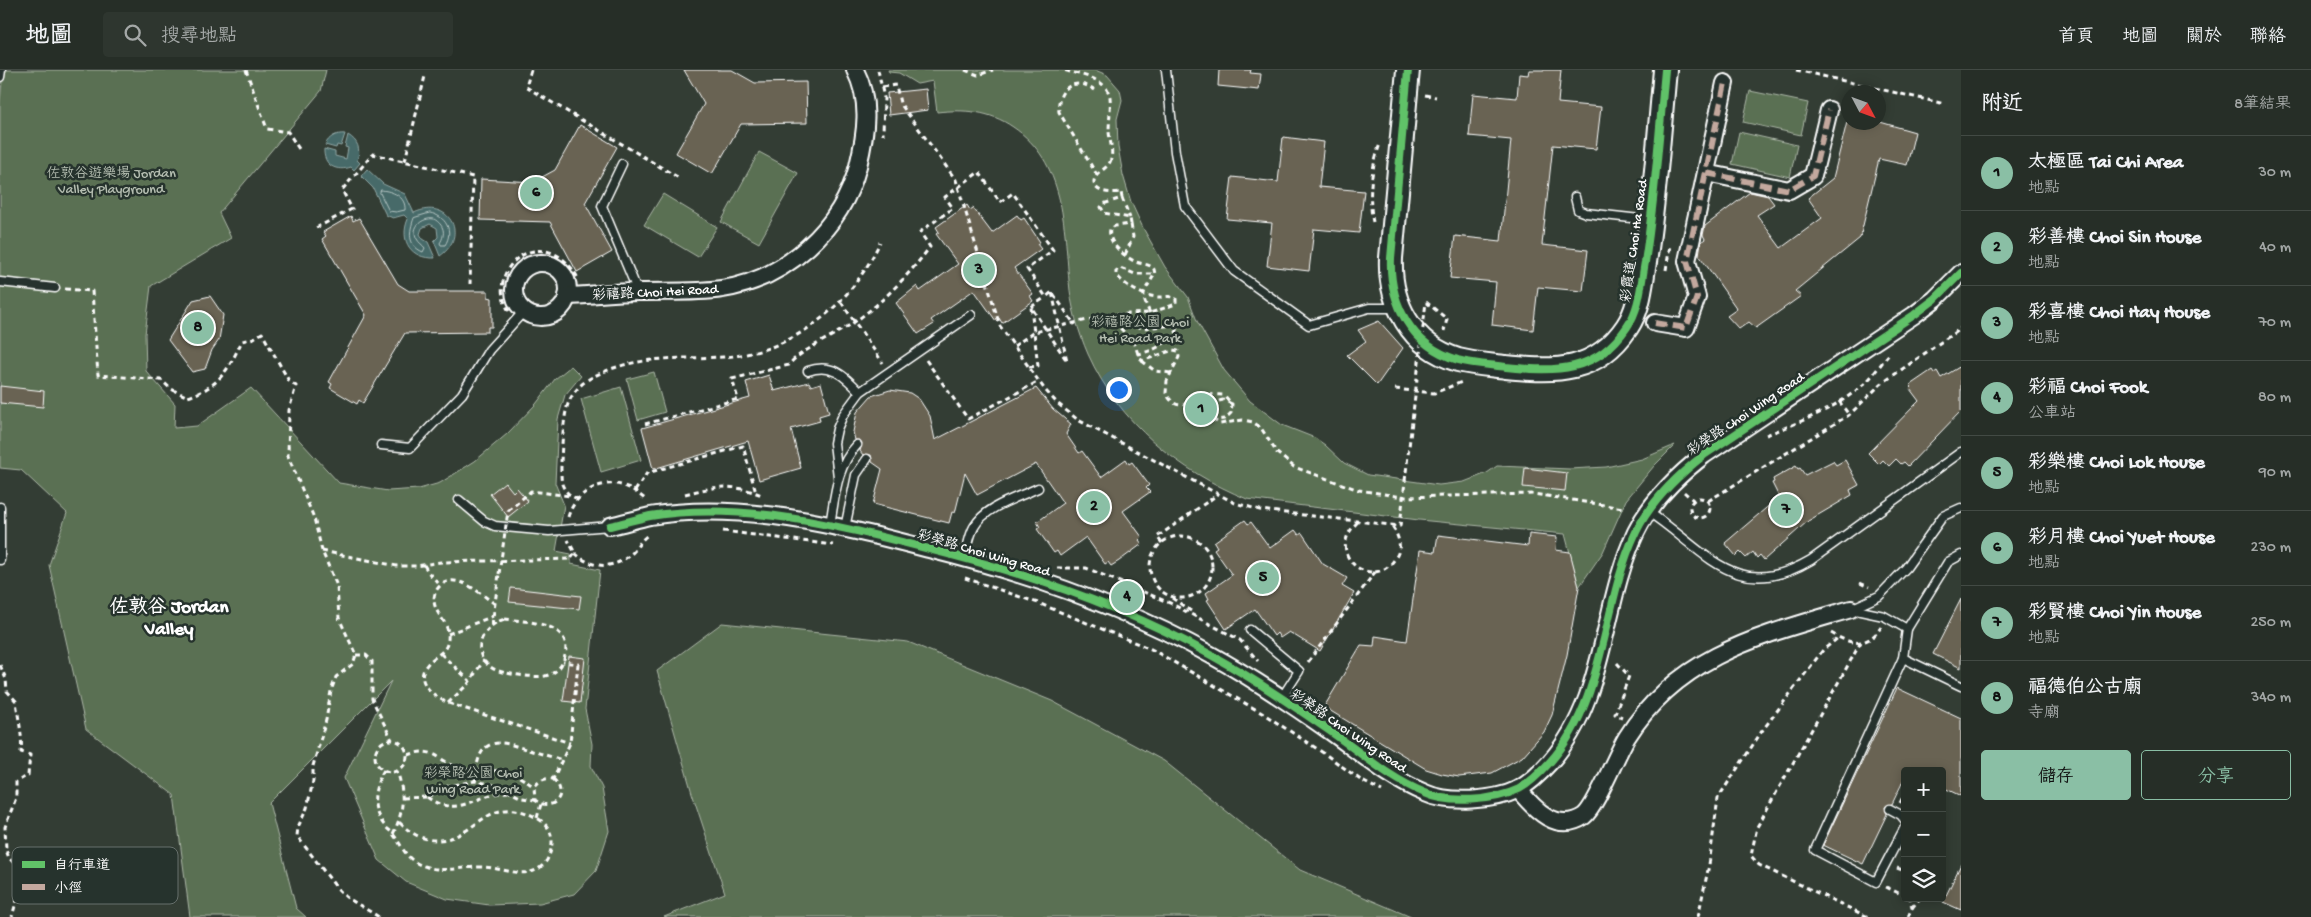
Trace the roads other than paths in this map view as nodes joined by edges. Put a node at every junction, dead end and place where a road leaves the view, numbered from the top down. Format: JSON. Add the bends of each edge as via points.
{"nodes":[{"id":1,"x":1,"y":70,"type":"edge"},
{"id":2,"x":855,"y":70,"type":"edge"},
{"id":3,"x":1166,"y":70,"type":"edge"},
{"id":4,"x":1408,"y":70,"type":"edge"},
{"id":5,"x":1665,"y":70,"type":"edge"},
{"id":6,"x":0,"y":77,"type":"edge"},
{"id":7,"x":1725,"y":84,"type":"dead end"},
{"id":8,"x":1829,"y":110,"type":"dead end"},
{"id":9,"x":622,"y":164,"type":"dead end"},
{"id":10,"x":1706,"y":173,"type":"junction"},
{"id":11,"x":1574,"y":197,"type":"dead end"},
{"id":12,"x":1651,"y":220,"type":"junction"},
{"id":13,"x":1961,"y":273,"type":"edge"},
{"id":14,"x":0,"y":282,"type":"edge"},
{"id":15,"x":55,"y":288,"type":"road end"},
{"id":16,"x":638,"y":292,"type":"junction"},
{"id":17,"x":567,"y":296,"type":"junction"},
{"id":18,"x":1398,"y":308,"type":"junction"},
{"id":19,"x":524,"y":311,"type":"junction"},
{"id":20,"x":971,"y":315,"type":"dead end"},
{"id":21,"x":1655,"y":323,"type":"dead end"},
{"id":22,"x":808,"y":371,"type":"dead end"},
{"id":23,"x":860,"y":392,"type":"junction"},
{"id":24,"x":381,"y":444,"type":"dead end"},
{"id":25,"x":857,"y":445,"type":"dead end"},
{"id":26,"x":1961,"y":452,"type":"edge"},
{"id":27,"x":867,"y":459,"type":"dead end"},
{"id":28,"x":838,"y":477,"type":"junction"},
{"id":29,"x":1038,"y":488,"type":"dead end"},
{"id":30,"x":459,"y":500,"type":"dead end"},
{"id":31,"x":0,"y":507,"type":"edge"},
{"id":32,"x":1961,"y":508,"type":"edge"},
{"id":33,"x":1654,"y":515,"type":"junction"},
{"id":34,"x":610,"y":526,"type":"joint"},
{"id":35,"x":838,"y":526,"type":"junction"},
{"id":36,"x":1961,"y":555,"type":"edge"},
{"id":37,"x":964,"y":558,"type":"junction"},
{"id":38,"x":0,"y":560,"type":"edge"},
{"id":39,"x":1852,"y":609,"type":"junction"},
{"id":40,"x":1907,"y":629,"type":"junction"},
{"id":41,"x":1250,"y":630,"type":"dead end"},
{"id":42,"x":1903,"y":658,"type":"junction"},
{"id":43,"x":1961,"y":686,"type":"edge"},
{"id":44,"x":1286,"y":692,"type":"junction"},
{"id":45,"x":1518,"y":789,"type":"junction"},
{"id":46,"x":1890,"y":809,"type":"dead end"},
{"id":47,"x":1901,"y":815,"type":"edge"},
{"id":48,"x":1901,"y":835,"type":"edge"}],
"edges":[{"from":1,"to":6,"type":"lane"},
{"from":2,"to":16,"type":"street","name":"彩禧路 Choi Hei Road","via":[[865,102],[864,141],[855,178],[825,230],[804,251],[752,281],[723,288]]},
{"from":3,"to":18,"type":"lane","via":[[1185,206],[1234,272],[1309,325],[1370,308]]},
{"from":4,"to":18,"type":"street","name":"彩霞道 Choi Ha Road","via":[[1391,274]]},
{"from":5,"to":12,"type":"street","name":"彩霞道 Choi Ha Road"},
{"from":7,"to":10,"type":"street"},
{"from":8,"to":10,"type":"street","via":[[1813,176],[1789,190]]},
{"from":9,"to":16,"type":"lane","via":[[602,206]]},
{"from":10,"to":21,"type":"street","via":[[1687,261],[1697,297],[1686,328]]},
{"from":11,"to":12,"type":"lane","via":[[1578,210],[1586,213]]},
{"from":12,"to":18,"type":"street","name":"彩霞道 Choi Ha Road","via":[[1639,301],[1632,319],[1622,335],[1602,354],[1577,366],[1541,370],[1458,360],[1437,351],[1415,333]]},
{"from":13,"to":33,"type":"street","name":"彩榮路 Choi Wing Road","via":[[1914,315],[1704,455],[1672,482]]},
{"from":14,"to":15,"type":"lane"},
{"from":16,"to":17,"type":"street","name":"彩禧路 Choi Hei Road"},
{"from":17,"to":19,"type":"street","via":[[557,311],[549,315],[532,315]]},
{"from":17,"to":19,"type":"street","via":[[560,271],[554,266],[536,263],[521,272],[514,288],[518,304]]},
{"from":19,"to":24,"type":"lane","via":[[490,350],[462,394],[410,448]]},
{"from":20,"to":23,"type":"lane"},
{"from":22,"to":23,"type":"lane","via":[[816,368],[834,370]]},
{"from":23,"to":28,"type":"lane","via":[[842,415],[837,429],[834,443]]},
{"from":25,"to":28,"type":"lane"},
{"from":26,"to":33,"type":"lane","via":[[1811,560],[1792,571],[1771,576],[1749,576],[1728,571]]},
{"from":27,"to":35,"type":"lane","via":[[856,475]]},
{"from":28,"to":35,"type":"lane"},
{"from":29,"to":37,"type":"lane","via":[[979,520]]},
{"from":30,"to":34,"type":"lane","via":[[495,526],[549,531]]},
{"from":31,"to":38,"type":"lane"},
{"from":32,"to":39,"type":"lane","via":[[1943,516],[1906,568],[1879,596]]},
{"from":33,"to":45,"type":"street","name":"彩榮路 Choi Wing Road","via":[[1636,531],[1625,559],[1596,668],[1579,717],[1557,754],[1540,773]]},
{"from":34,"to":35,"type":"street","name":"彩榮路 Choi Wing Road","via":[[650,516],[733,512]]},
{"from":35,"to":37,"type":"street","name":"彩榮路 Choi Wing Road"},
{"from":36,"to":40,"type":"lane","via":[[1948,562]]},
{"from":37,"to":44,"type":"street","name":"彩榮路 Choi Wing Road","via":[[1078,594],[1160,629]]},
{"from":39,"to":40,"type":"lane","via":[[1884,616]]},
{"from":39,"to":45,"type":"street","via":[[1751,639],[1686,673],[1653,704],[1627,737],[1593,806],[1584,816],[1555,822],[1532,806]]},
{"from":40,"to":42,"type":"lane"},
{"from":41,"to":44,"type":"lane","via":[[1299,670]]},
{"from":42,"to":43,"type":"lane"},
{"from":42,"to":48,"type":"lane","via":[[1815,850],[1876,882]]},
{"from":44,"to":45,"type":"street","name":"彩榮路 Choi Wing Road","via":[[1396,780],[1428,795],[1452,800],[1482,798]]},
{"from":46,"to":47,"type":"lane"}]}
